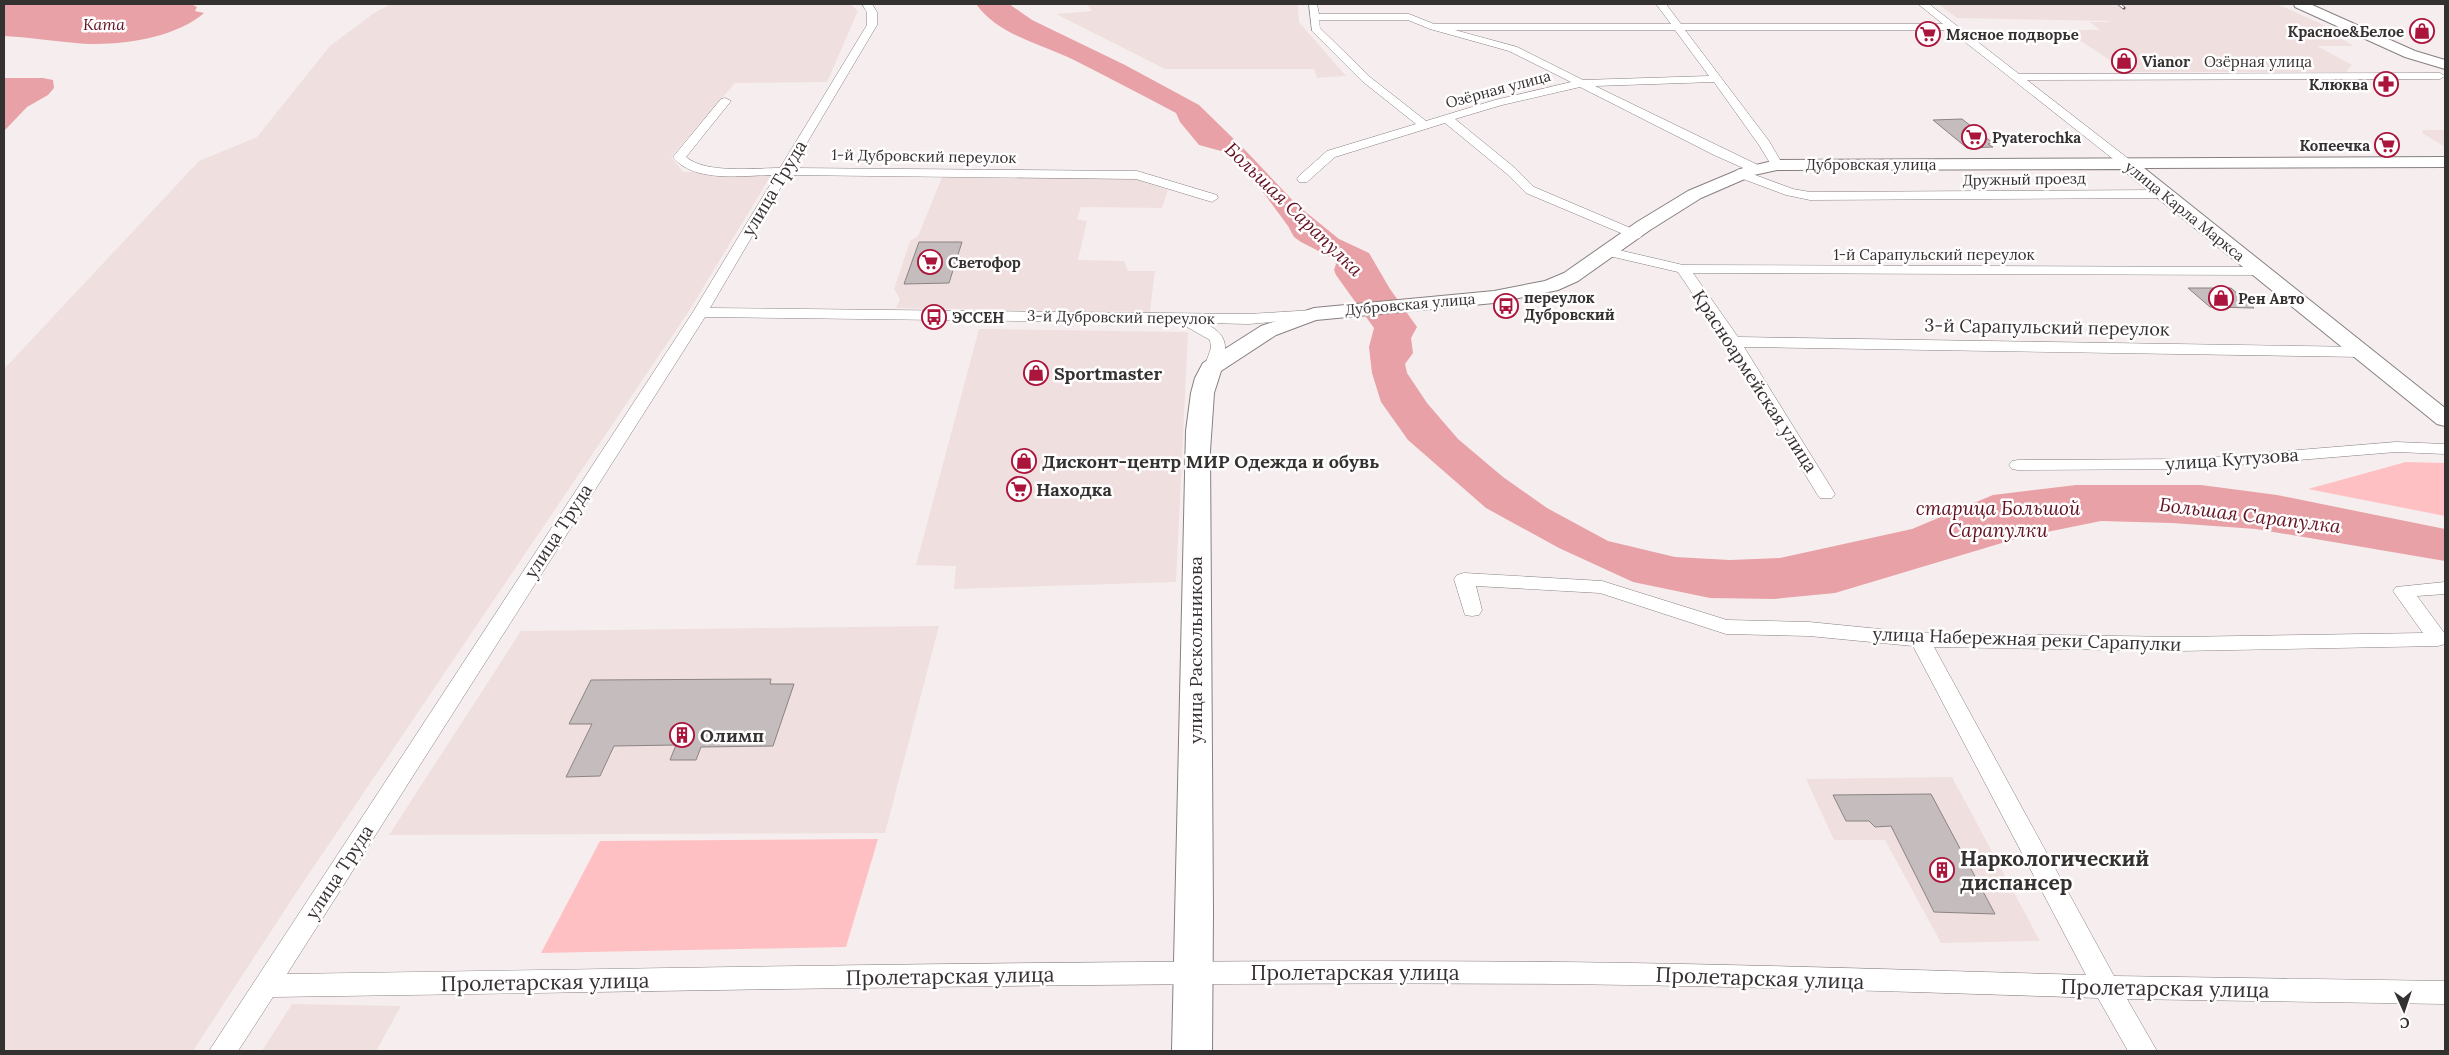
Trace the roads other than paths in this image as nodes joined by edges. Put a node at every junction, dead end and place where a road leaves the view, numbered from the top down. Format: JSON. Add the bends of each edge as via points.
{"nodes":[{"id":1,"x":867,"y":4,"type":"edge"},
{"id":2,"x":1313,"y":4,"type":"edge"},
{"id":3,"x":1404,"y":4,"type":"edge"},
{"id":4,"x":1661,"y":4,"type":"edge"},
{"id":5,"x":1923,"y":4,"type":"edge"},
{"id":6,"x":2300,"y":4,"type":"edge"},
{"id":7,"x":1314,"y":16,"type":"junction"},
{"id":8,"x":1409,"y":17,"type":"junction"},
{"id":9,"x":1678,"y":26,"type":"junction"},
{"id":10,"x":1433,"y":27,"type":"junction"},
{"id":11,"x":1951,"y":27,"type":"junction"},
{"id":12,"x":2444,"y":74,"type":"edge"},
{"id":13,"x":2017,"y":77,"type":"junction"},
{"id":14,"x":1716,"y":79,"type":"junction"},
{"id":15,"x":1582,"y":83,"type":"junction"},
{"id":16,"x":725,"y":101,"type":"dead end"},
{"id":17,"x":1446,"y":118,"type":"junction"},
{"id":18,"x":1423,"y":124,"type":"junction"},
{"id":19,"x":2445,"y":162,"type":"edge"},
{"id":20,"x":2126,"y":163,"type":"junction"},
{"id":21,"x":1777,"y":165,"type":"junction"},
{"id":22,"x":784,"y":171,"type":"junction"},
{"id":23,"x":1747,"y":171,"type":"junction"},
{"id":24,"x":1303,"y":179,"type":"dead end"},
{"id":25,"x":2164,"y":194,"type":"junction"},
{"id":26,"x":1212,"y":198,"type":"dead end"},
{"id":27,"x":1635,"y":235,"type":"junction"},
{"id":28,"x":1610,"y":252,"type":"junction"},
{"id":29,"x":1683,"y":269,"type":"junction"},
{"id":30,"x":2260,"y":271,"type":"junction"},
{"id":31,"x":700,"y":312,"type":"junction"},
{"id":32,"x":1323,"y":313,"type":"junction"},
{"id":33,"x":1163,"y":318,"type":"junction"},
{"id":34,"x":1733,"y":342,"type":"junction"},
{"id":35,"x":2362,"y":352,"type":"junction"},
{"id":36,"x":1212,"y":368,"type":"junction"},
{"id":37,"x":2445,"y":420,"type":"edge"},
{"id":38,"x":2445,"y":449,"type":"edge"},
{"id":39,"x":2018,"y":465,"type":"dead end"},
{"id":40,"x":1826,"y":494,"type":"dead end"},
{"id":41,"x":2445,"y":588,"type":"edge"},
{"id":42,"x":1472,"y":610,"type":"dead end"},
{"id":43,"x":1920,"y":640,"type":"junction"},
{"id":44,"x":1195,"y":972,"type":"junction"},
{"id":45,"x":265,"y":986,"type":"junction"},
{"id":46,"x":2106,"y":987,"type":"junction"},
{"id":47,"x":2445,"y":993,"type":"edge"},
{"id":48,"x":223,"y":1051,"type":"edge"},
{"id":49,"x":1192,"y":1051,"type":"edge"},
{"id":50,"x":2143,"y":1051,"type":"edge"}],
"edges":[{"from":1,"to":22,"type":"street","name":"улица Труда","via":[[872,12],[872,25]]},
{"from":2,"to":7,"type":"street"},
{"from":3,"to":8,"type":"street"},
{"from":4,"to":9,"type":"street"},
{"from":5,"to":11,"type":"street","name":"улица Карла Маркса"},
{"from":6,"to":12,"type":"main road","via":[[2410,54]]},
{"from":7,"to":8,"type":"street"},
{"from":7,"to":18,"type":"street","via":[[1315,29],[1366,79]]},
{"from":8,"to":10,"type":"street"},
{"from":9,"to":10,"type":"street"},
{"from":9,"to":11,"type":"street"},
{"from":9,"to":14,"type":"street"},
{"from":10,"to":15,"type":"street","via":[[1512,49]]},
{"from":11,"to":13,"type":"street","name":"улица Карла Маркса"},
{"from":12,"to":13,"type":"street","name":"Озёрная улица"},
{"from":13,"to":20,"type":"street","name":"улица Карла Маркса"},
{"from":14,"to":15,"type":"street","name":"Озёрная улица"},
{"from":14,"to":21,"type":"street"},
{"from":15,"to":17,"type":"street","name":"Озёрная улица"},
{"from":15,"to":23,"type":"street","via":[[1718,152]]},
{"from":16,"to":22,"type":"street","name":"1-й Дубровский переулок","via":[[679,157],[688,165],[708,171]]},
{"from":17,"to":18,"type":"street","name":"Озёрная улица"},
{"from":17,"to":27,"type":"street","via":[[1530,190]]},
{"from":18,"to":24,"type":"street","name":"Озёрная улица","via":[[1331,154]]},
{"from":19,"to":20,"type":"main road","name":"Дубровская улица"},
{"from":20,"to":21,"type":"main road","name":"Дубровская улица"},
{"from":20,"to":25,"type":"main road","name":"улица Карла Маркса"},
{"from":21,"to":23,"type":"main road","name":"Дубровская улица"},
{"from":22,"to":26,"type":"street","name":"1-й Дубровский переулок","via":[[1137,175]]},
{"from":22,"to":31,"type":"street","name":"улица Труда"},
{"from":23,"to":25,"type":"street","name":"Дружный проезд","via":[[1790,192],[1810,196]]},
{"from":23,"to":27,"type":"main road","name":"Дубровская улица","via":[[1682,202]]},
{"from":25,"to":30,"type":"main road","name":"улица Карла Маркса"},
{"from":27,"to":28,"type":"main road","name":"Дубровская улица"},
{"from":28,"to":29,"type":"street","name":"1-й Сарапульский переулок"},
{"from":28,"to":32,"type":"main road","name":"Дубровская улица","via":[[1551,286],[1494,296]]},
{"from":29,"to":30,"type":"street","name":"1-й Сарапульский переулок"},
{"from":29,"to":34,"type":"street","name":"Красноармейская улица"},
{"from":30,"to":35,"type":"main road","name":"улица Карла Маркса"},
{"from":31,"to":33,"type":"street","name":"3-й Дубровский переулок"},
{"from":31,"to":45,"type":"street","name":"улица Труда"},
{"from":32,"to":33,"type":"street","name":"3-й Дубровский переулок","via":[[1249,319]]},
{"from":32,"to":36,"type":"main road","via":[[1286,322],[1261,334]]},
{"from":33,"to":36,"type":"street","via":[[1185,321],[1213,334],[1219,348]]},
{"from":34,"to":35,"type":"street","name":"3-й Сарапульский переулок"},
{"from":34,"to":40,"type":"street","name":"Красноармейская улица"},
{"from":35,"to":37,"type":"main road","name":"улица Карла Маркса"},
{"from":36,"to":44,"type":"main road","name":"улица Раскольникова","via":[[1203,396],[1199,433],[1195,578]]},
{"from":38,"to":39,"type":"street","name":"улица Кутузова","via":[[2396,447],[2189,464]]},
{"from":41,"to":43,"type":"street","name":"улица Набережная реки Сарапулки","via":[[2403,591],[2438,638],[2179,644]]},
{"from":42,"to":43,"type":"street","name":"улица Набережная реки Сарапулки","via":[[1464,579],[1602,587],[1726,627],[1809,629]]},
{"from":43,"to":46,"type":"street"},
{"from":44,"to":45,"type":"street","name":"Пролетарская улица"},
{"from":44,"to":46,"type":"street","name":"Пролетарская улица","via":[[1564,973]]},
{"from":44,"to":49,"type":"main road","name":"улица Раскольникова"},
{"from":45,"to":48,"type":"street","name":"улица Труда"},
{"from":46,"to":47,"type":"street","name":"Пролетарская улица"},
{"from":46,"to":50,"type":"street"}]}
